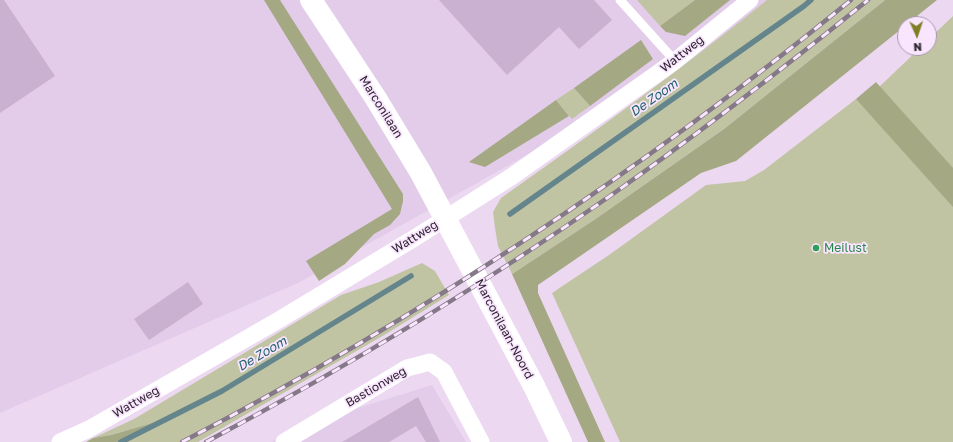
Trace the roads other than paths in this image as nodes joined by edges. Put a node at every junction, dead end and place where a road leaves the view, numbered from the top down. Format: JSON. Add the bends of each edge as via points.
{"nodes":[{"id":1,"x":311,"y":0,"type":"edge"},
{"id":2,"x":620,"y":0,"type":"edge"},
{"id":3,"x":750,"y":0,"type":"edge"},
{"id":4,"x":675,"y":61,"type":"junction"},
{"id":5,"x":445,"y":218,"type":"junction"},
{"id":6,"x":60,"y":442,"type":"edge"},
{"id":7,"x":284,"y":442,"type":"edge"},
{"id":8,"x":481,"y":442,"type":"edge"},
{"id":9,"x":561,"y":442,"type":"edge"}],
"edges":[{"from":1,"to":5,"type":"street","name":"Marconilaan","via":[[375,97]]},
{"from":2,"to":4,"type":"lane"},
{"from":3,"to":4,"type":"street","name":"Wattweg"},
{"from":4,"to":5,"type":"street","name":"Wattweg","via":[[511,177]]},
{"from":5,"to":6,"type":"street","name":"Wattweg","via":[[277,321],[89,429]]},
{"from":5,"to":9,"type":"street","name":"Marconilaan-Noord"},
{"from":7,"to":8,"type":"street","name":"Bastionweg","via":[[407,368],[430,362],[444,372]]}]}
